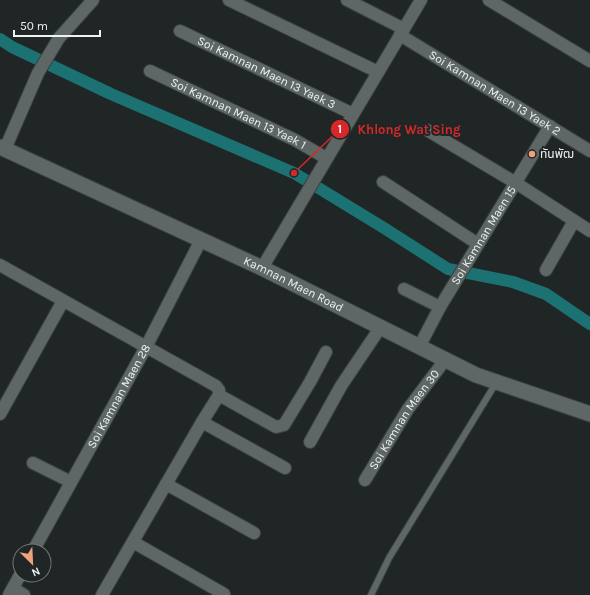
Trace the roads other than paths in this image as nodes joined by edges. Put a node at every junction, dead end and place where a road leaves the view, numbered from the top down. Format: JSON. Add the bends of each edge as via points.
{"nodes":[{"id":1,"x":93,"y":0,"type":"edge"},
{"id":2,"x":229,"y":0,"type":"edge"},
{"id":3,"x":347,"y":0,"type":"edge"},
{"id":4,"x":421,"y":0,"type":"edge"},
{"id":5,"x":489,"y":0,"type":"edge"},
{"id":6,"x":180,"y":31,"type":"dead end"},
{"id":7,"x":402,"y":32,"type":"junction"},
{"id":8,"x":590,"y":61,"type":"edge"},
{"id":9,"x":150,"y":72,"type":"dead end"},
{"id":10,"x":378,"y":72,"type":"junction"},
{"id":11,"x":353,"y":114,"type":"junction"},
{"id":12,"x":550,"y":126,"type":"junction"},
{"id":13,"x":427,"y":130,"type":"dead end"},
{"id":14,"x":2,"y":148,"type":"edge"},
{"id":15,"x":590,"y":151,"type":"edge"},
{"id":16,"x":326,"y":158,"type":"junction"},
{"id":17,"x":383,"y":182,"type":"dead end"},
{"id":18,"x":516,"y":183,"type":"junction"},
{"id":19,"x":574,"y":221,"type":"junction"},
{"id":20,"x":590,"y":231,"type":"edge"},
{"id":21,"x":201,"y":240,"type":"junction"},
{"id":22,"x":478,"y":244,"type":"junction"},
{"id":23,"x":1,"y":268,"type":"edge"},
{"id":24,"x":262,"y":268,"type":"junction"},
{"id":25,"x":546,"y":270,"type":"dead end"},
{"id":26,"x":404,"y":289,"type":"dead end"},
{"id":27,"x":63,"y":301,"type":"junction"},
{"id":28,"x":440,"y":307,"type":"junction"},
{"id":29,"x":380,"y":328,"type":"junction"},
{"id":30,"x":146,"y":347,"type":"junction"},
{"id":31,"x":419,"y":347,"type":"junction"},
{"id":32,"x":326,"y":352,"type":"dead end"},
{"id":33,"x":444,"y":360,"type":"junction"},
{"id":34,"x":497,"y":382,"type":"junction"},
{"id":35,"x":219,"y":395,"type":"junction"},
{"id":36,"x":0,"y":414,"type":"edge"},
{"id":37,"x":590,"y":414,"type":"edge"},
{"id":38,"x":202,"y":422,"type":"junction"},
{"id":39,"x":310,"y":442,"type":"dead end"},
{"id":40,"x":33,"y":463,"type":"dead end"},
{"id":41,"x":285,"y":468,"type":"dead end"},
{"id":42,"x":365,"y":480,"type":"dead end"},
{"id":43,"x":71,"y":482,"type":"junction"},
{"id":44,"x":166,"y":484,"type":"junction"},
{"id":45,"x":254,"y":533,"type":"dead end"},
{"id":46,"x":133,"y":542,"type":"junction"},
{"id":47,"x":37,"y":543,"type":"edge"},
{"id":48,"x":16,"y":583,"type":"edge"},
{"id":49,"x":11,"y":592,"type":"edge"},
{"id":50,"x":224,"y":594,"type":"edge"},
{"id":51,"x":24,"y":595,"type":"edge"},
{"id":52,"x":102,"y":595,"type":"edge"},
{"id":53,"x":372,"y":595,"type":"edge"}],
"edges":[{"from":1,"to":14,"type":"street","via":[[59,38],[38,73]]},
{"from":2,"to":10,"type":"street"},
{"from":3,"to":7,"type":"street","name":"Soi Kamnan Maen 13 Yaek 2"},
{"from":4,"to":7,"type":"street"},
{"from":5,"to":8,"type":"street"},
{"from":6,"to":11,"type":"street","name":"Soi Kamnan Maen 13 Yaek 3"},
{"from":7,"to":10,"type":"street"},
{"from":7,"to":12,"type":"street","name":"Soi Kamnan Maen 13 Yaek 2"},
{"from":9,"to":16,"type":"street","name":"Soi Kamnan Maen 13 Yaek 1","via":[[295,140]]},
{"from":10,"to":11,"type":"street"},
{"from":11,"to":16,"type":"street"},
{"from":12,"to":15,"type":"street","name":"Soi Kamnan Maen 13 Yaek 2"},
{"from":12,"to":18,"type":"street","name":"Soi Kamnan Maen 15"},
{"from":13,"to":18,"type":"street"},
{"from":14,"to":21,"type":"street","name":"Kamnan Maen Road"},
{"from":16,"to":24,"type":"street"},
{"from":17,"to":22,"type":"street"},
{"from":18,"to":19,"type":"street"},
{"from":18,"to":22,"type":"street","name":"Soi Kamnan Maen 15"},
{"from":19,"to":20,"type":"street"},
{"from":19,"to":25,"type":"street"},
{"from":21,"to":24,"type":"street","name":"Kamnan Maen Road"},
{"from":21,"to":30,"type":"street","name":"Soi Kamnan Maen 28"},
{"from":22,"to":28,"type":"street","name":"Soi Kamnan Maen 15"},
{"from":23,"to":27,"type":"street"},
{"from":24,"to":29,"type":"street","name":"Kamnan Maen Road"},
{"from":26,"to":28,"type":"street"},
{"from":27,"to":30,"type":"street"},
{"from":27,"to":36,"type":"street"},
{"from":28,"to":31,"type":"street","name":"Soi Kamnan Maen 15"},
{"from":29,"to":31,"type":"street","name":"Kamnan Maen Road"},
{"from":29,"to":39,"type":"street","via":[[341,386]]},
{"from":30,"to":35,"type":"street","via":[[216,386]]},
{"from":30,"to":43,"type":"street","name":"Soi Kamnan Maen 28"},
{"from":31,"to":33,"type":"street","name":"Kamnan Maen Road"},
{"from":32,"to":35,"type":"street","via":[[284,425],[280,427]]},
{"from":33,"to":34,"type":"street","name":"Kamnan Maen Road"},
{"from":33,"to":42,"type":"street","name":"Soi Kamnan Maen 30","via":[[408,409]]},
{"from":34,"to":37,"type":"street","name":"Kamnan Maen Road"},
{"from":34,"to":53,"type":"lane","via":[[389,558]]},
{"from":35,"to":38,"type":"street"},
{"from":38,"to":41,"type":"street"},
{"from":38,"to":44,"type":"street"},
{"from":40,"to":43,"type":"street"},
{"from":43,"to":47,"type":"street","name":"Soi Kamnan Maen 28"},
{"from":44,"to":45,"type":"street"},
{"from":44,"to":46,"type":"street"},
{"from":46,"to":50,"type":"street"},
{"from":46,"to":52,"type":"street"},
{"from":48,"to":49,"type":"street"},
{"from":49,"to":51,"type":"street"}]}
